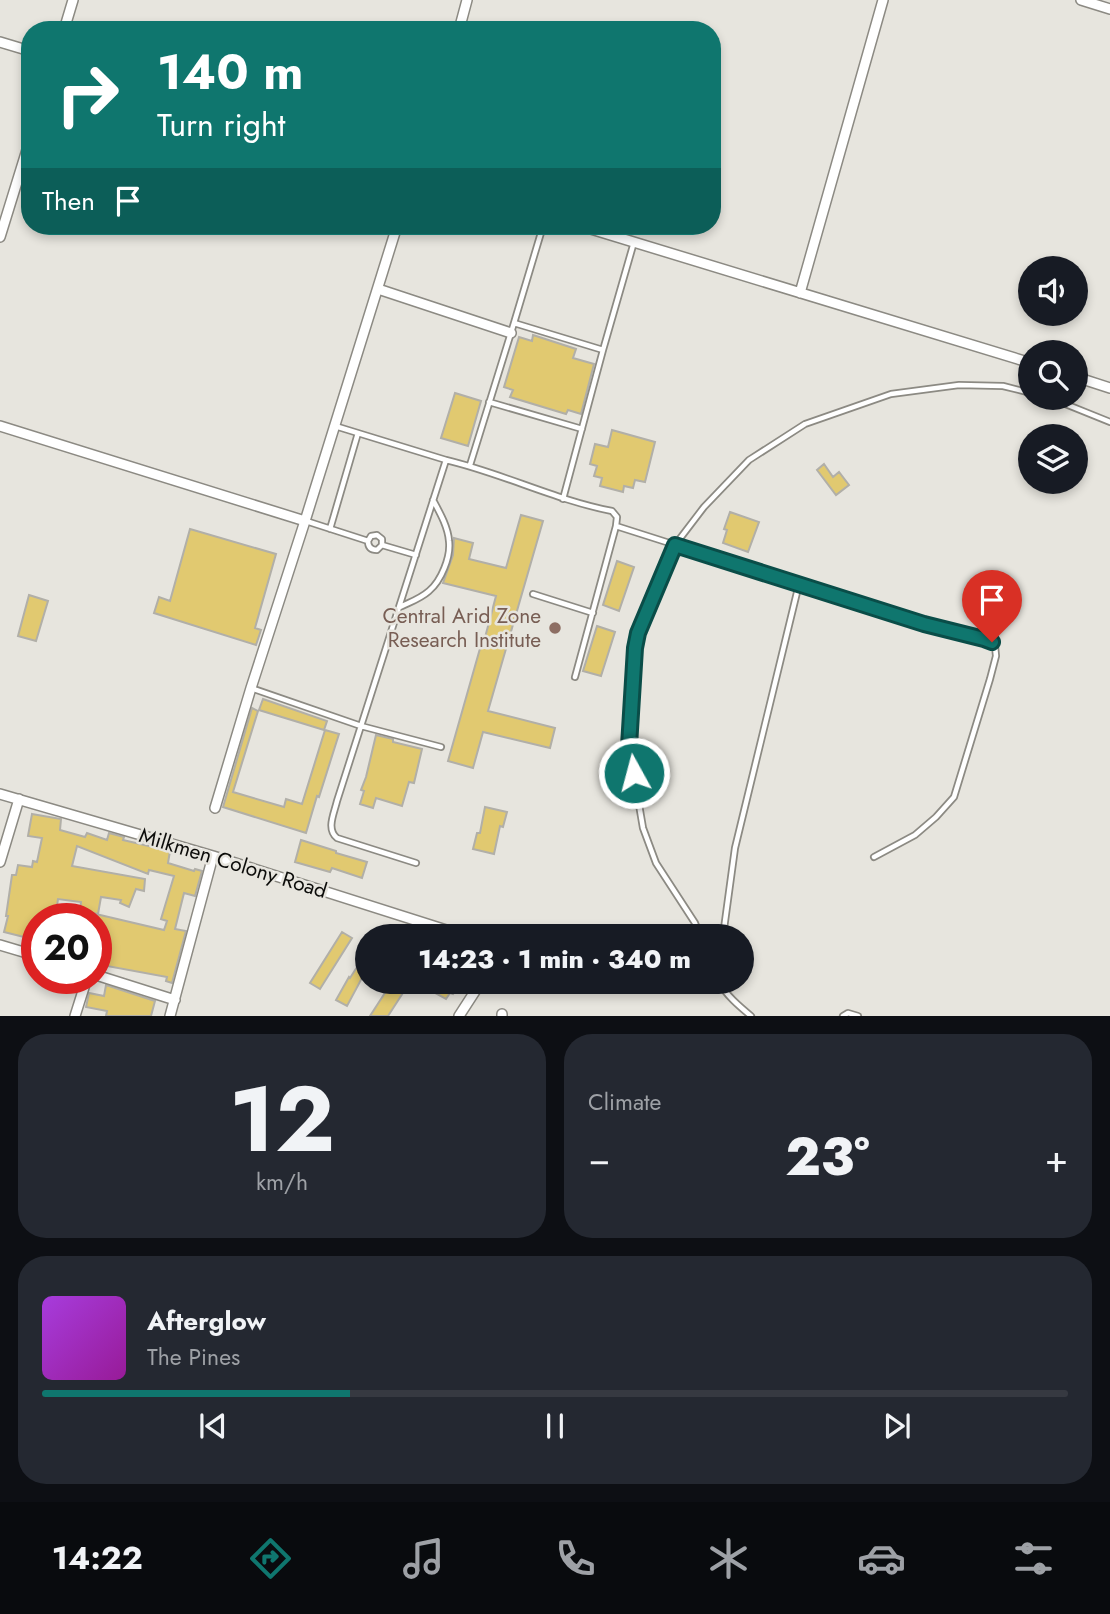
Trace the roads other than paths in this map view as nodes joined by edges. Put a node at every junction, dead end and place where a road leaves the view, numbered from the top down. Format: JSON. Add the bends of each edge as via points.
{"nodes":[{"id":1,"x":73,"y":0,"type":"edge"},
{"id":2,"x":467,"y":0,"type":"edge"},
{"id":3,"x":883,"y":0,"type":"edge"},
{"id":4,"x":1081,"y":0,"type":"edge"},
{"id":5,"x":1110,"y":9,"type":"edge"},
{"id":6,"x":67,"y":21,"type":"edge"},
{"id":7,"x":461,"y":21,"type":"edge"},
{"id":8,"x":0,"y":42,"type":"edge"},
{"id":9,"x":21,"y":48,"type":"edge"},
{"id":10,"x":21,"y":169,"type":"edge"},
{"id":11,"x":394,"y":235,"type":"edge"},
{"id":12,"x":540,"y":235,"type":"edge"},
{"id":13,"x":611,"y":235,"type":"edge"},
{"id":14,"x":0,"y":237,"type":"edge"},
{"id":15,"x":634,"y":242,"type":"junction"},
{"id":16,"x":378,"y":289,"type":"junction"},
{"id":17,"x":800,"y":293,"type":"junction"},
{"id":18,"x":514,"y":323,"type":"junction"},
{"id":19,"x":511,"y":334,"type":"junction"},
{"id":20,"x":603,"y":350,"type":"junction"},
{"id":21,"x":1018,"y":359,"type":"edge"},
{"id":22,"x":1088,"y":381,"type":"edge"},
{"id":23,"x":1110,"y":388,"type":"edge"},
{"id":24,"x":1018,"y":390,"type":"edge"},
{"id":25,"x":489,"y":402,"type":"junction"},
{"id":26,"x":1080,"y":410,"type":"edge"},
{"id":27,"x":1110,"y":422,"type":"edge"},
{"id":28,"x":334,"y":425,"type":"junction"},
{"id":29,"x":0,"y":426,"type":"edge"},
{"id":30,"x":582,"y":429,"type":"junction"},
{"id":31,"x":358,"y":433,"type":"junction"},
{"id":32,"x":446,"y":460,"type":"junction"},
{"id":33,"x":470,"y":466,"type":"junction"},
{"id":34,"x":563,"y":499,"type":"junction"},
{"id":35,"x":433,"y":500,"type":"junction"},
{"id":36,"x":305,"y":521,"type":"junction"},
{"id":37,"x":616,"y":526,"type":"junction"},
{"id":38,"x":330,"y":529,"type":"junction"},
{"id":39,"x":368,"y":541,"type":"junction"},
{"id":40,"x":383,"y":545,"type":"junction"},
{"id":41,"x":675,"y":545,"type":"junction"},
{"id":42,"x":416,"y":555,"type":"junction"},
{"id":43,"x":799,"y":584,"type":"junction"},
{"id":44,"x":533,"y":594,"type":"dead end"},
{"id":45,"x":399,"y":607,"type":"junction"},
{"id":46,"x":593,"y":613,"type":"junction"},
{"id":47,"x":575,"y":677,"type":"dead end"},
{"id":48,"x":251,"y":688,"type":"junction"},
{"id":49,"x":361,"y":726,"type":"junction"},
{"id":50,"x":441,"y":747,"type":"dead end"},
{"id":51,"x":0,"y":794,"type":"edge"},
{"id":52,"x":19,"y":799,"type":"junction"},
{"id":53,"x":215,"y":808,"type":"dead end"},
{"id":54,"x":213,"y":856,"type":"junction"},
{"id":55,"x":874,"y":858,"type":"dead end"},
{"id":56,"x":0,"y":862,"type":"edge"},
{"id":57,"x":416,"y":863,"type":"dead end"},
{"id":58,"x":427,"y":924,"type":"edge"},
{"id":59,"x":695,"y":924,"type":"edge"},
{"id":60,"x":725,"y":924,"type":"edge"},
{"id":61,"x":0,"y":945,"type":"edge"},
{"id":62,"x":21,"y":951,"type":"edge"},
{"id":63,"x":112,"y":980,"type":"edge"},
{"id":64,"x":82,"y":994,"type":"edge"},
{"id":65,"x":473,"y":994,"type":"edge"},
{"id":66,"x":728,"y":994,"type":"edge"},
{"id":67,"x":175,"y":1000,"type":"junction"},
{"id":68,"x":75,"y":1016,"type":"edge"},
{"id":69,"x":170,"y":1016,"type":"edge"},
{"id":70,"x":459,"y":1016,"type":"edge"},
{"id":71,"x":751,"y":1016,"type":"edge"},
{"id":72,"x":843,"y":1016,"type":"edge"},
{"id":73,"x":858,"y":1016,"type":"edge"}],
"edges":[{"from":1,"to":6,"type":"street"},
{"from":2,"to":7,"type":"street"},
{"from":3,"to":17,"type":"street"},
{"from":4,"to":5,"type":"street"},
{"from":8,"to":9,"type":"street"},
{"from":10,"to":14,"type":"street"},
{"from":11,"to":16,"type":"street"},
{"from":12,"to":18,"type":"lane"},
{"from":13,"to":15,"type":"street"},
{"from":15,"to":17,"type":"street"},
{"from":15,"to":20,"type":"lane"},
{"from":16,"to":19,"type":"street"},
{"from":16,"to":28,"type":"street"},
{"from":17,"to":21,"type":"street"},
{"from":18,"to":19,"type":"lane"},
{"from":18,"to":20,"type":"lane"},
{"from":19,"to":25,"type":"lane"},
{"from":20,"to":30,"type":"lane"},
{"from":22,"to":23,"type":"street"},
{"from":24,"to":41,"type":"lane","via":[[959,385],[891,394],[805,424],[748,460]]},
{"from":25,"to":30,"type":"lane"},
{"from":25,"to":33,"type":"lane"},
{"from":26,"to":27,"type":"lane"},
{"from":28,"to":31,"type":"lane"},
{"from":28,"to":36,"type":"street"},
{"from":29,"to":36,"type":"street"},
{"from":30,"to":34,"type":"lane"},
{"from":31,"to":32,"type":"lane"},
{"from":31,"to":38,"type":"lane"},
{"from":32,"to":33,"type":"lane"},
{"from":32,"to":35,"type":"lane"},
{"from":33,"to":34,"type":"lane"},
{"from":34,"to":37,"type":"lane","via":[[612,511]]},
{"from":35,"to":42,"type":"lane"},
{"from":35,"to":45,"type":"lane","via":[[449,540],[447,560],[432,589]]},
{"from":36,"to":38,"type":"lane"},
{"from":36,"to":48,"type":"street"},
{"from":37,"to":41,"type":"lane"},
{"from":37,"to":46,"type":"lane"},
{"from":38,"to":39,"type":"lane"},
{"from":39,"to":40,"type":"lane","via":[[372,550]]},
{"from":39,"to":40,"type":"lane","via":[[377,535]]},
{"from":40,"to":42,"type":"lane"},
{"from":41,"to":43,"type":"lane"},
{"from":41,"to":59,"type":"lane","via":[[638,633],[629,746],[649,847]]},
{"from":42,"to":45,"type":"lane"},
{"from":43,"to":55,"type":"lane","via":[[995,646],[996,656],[954,797],[915,835]]},
{"from":43,"to":60,"type":"lane","via":[[735,848]]},
{"from":44,"to":46,"type":"lane"},
{"from":45,"to":49,"type":"lane"},
{"from":46,"to":47,"type":"lane"},
{"from":48,"to":49,"type":"lane"},
{"from":48,"to":53,"type":"street"},
{"from":49,"to":50,"type":"lane"},
{"from":49,"to":57,"type":"lane","via":[[331,822],[332,834]]},
{"from":51,"to":52,"type":"street","name":"Milkmen Colony Road"},
{"from":52,"to":54,"type":"street","name":"Milkmen Colony Road"},
{"from":52,"to":56,"type":"street"},
{"from":54,"to":58,"type":"street","name":"Milkmen Colony Road"},
{"from":54,"to":67,"type":"street"},
{"from":61,"to":62,"type":"street"},
{"from":63,"to":67,"type":"street"},
{"from":64,"to":68,"type":"street"},
{"from":65,"to":70,"type":"street"},
{"from":66,"to":71,"type":"lane"},
{"from":67,"to":69,"type":"street"},
{"from":72,"to":73,"type":"lane"}]}
